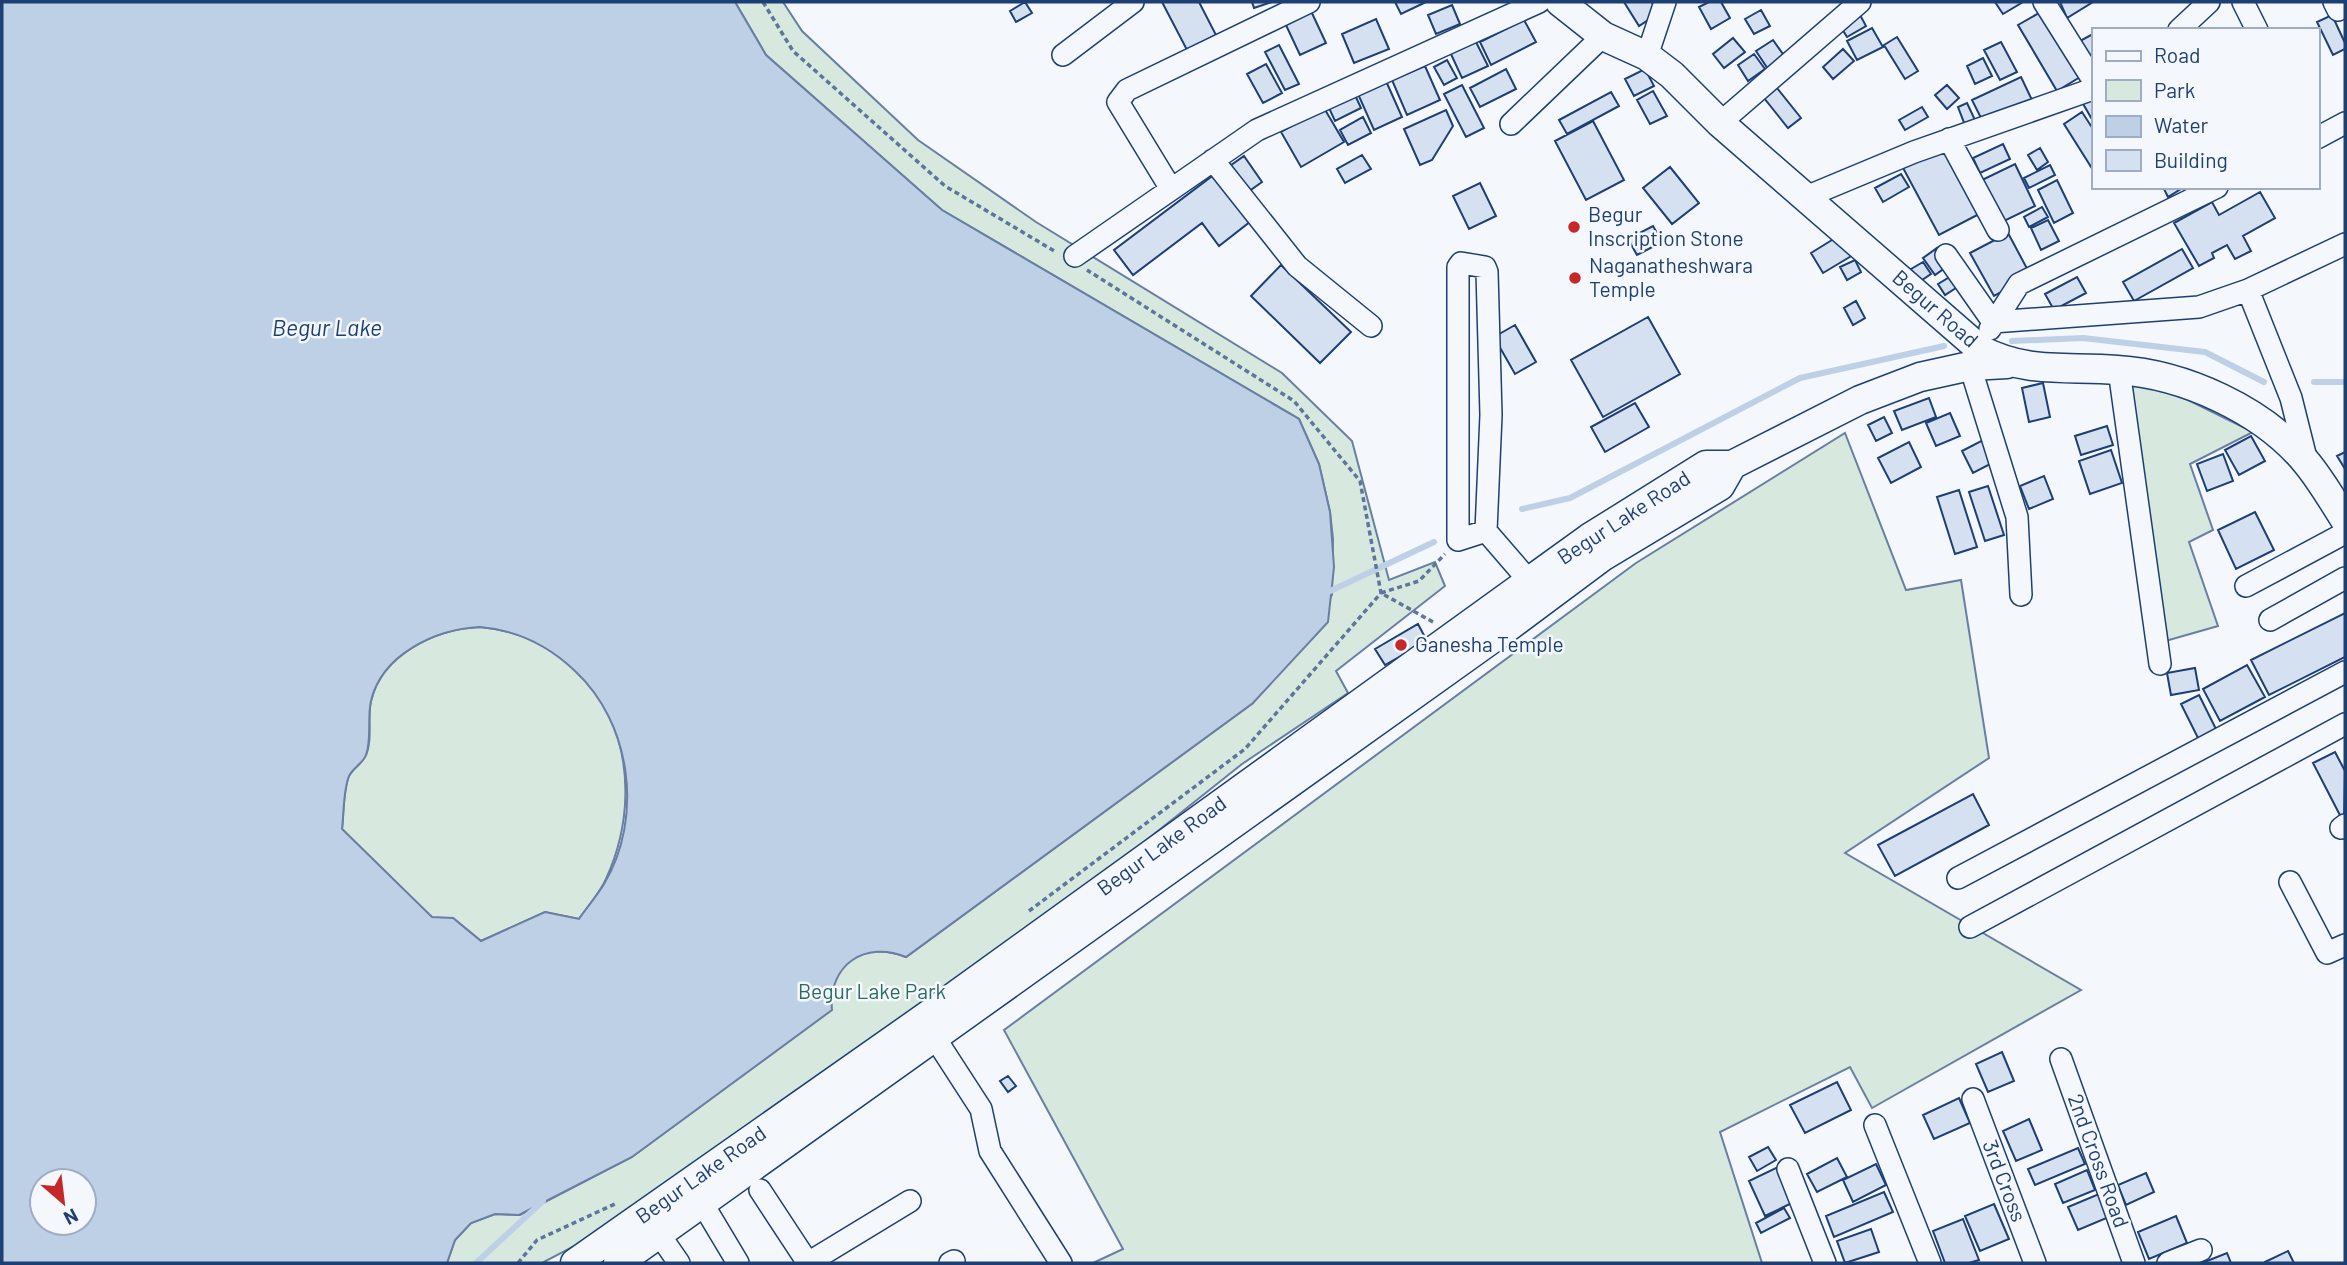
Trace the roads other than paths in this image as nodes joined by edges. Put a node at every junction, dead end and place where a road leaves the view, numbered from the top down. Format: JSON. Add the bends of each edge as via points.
{"nodes":[{"id":1,"x":1133,"y":2,"type":"edge"},
{"id":2,"x":1309,"y":2,"type":"edge"},
{"id":3,"x":1539,"y":2,"type":"edge"},
{"id":4,"x":1560,"y":2,"type":"edge"},
{"id":5,"x":1665,"y":2,"type":"edge"},
{"id":6,"x":1860,"y":2,"type":"edge"},
{"id":7,"x":2044,"y":2,"type":"edge"},
{"id":8,"x":2209,"y":2,"type":"edge"},
{"id":9,"x":2243,"y":2,"type":"edge"},
{"id":10,"x":2181,"y":28,"type":"edge"},
{"id":11,"x":2256,"y":28,"type":"edge"},
{"id":12,"x":1602,"y":36,"type":"junction"},
{"id":13,"x":1063,"y":55,"type":"dead end"},
{"id":14,"x":1647,"y":56,"type":"junction"},
{"id":15,"x":2092,"y":78,"type":"edge"},
{"id":16,"x":2092,"y":89,"type":"edge"},
{"id":17,"x":1720,"y":123,"type":"junction"},
{"id":18,"x":1511,"y":124,"type":"dead end"},
{"id":19,"x":2345,"y":124,"type":"edge"},
{"id":20,"x":2319,"y":137,"type":"edge"},
{"id":21,"x":1949,"y":139,"type":"junction"},
{"id":22,"x":1213,"y":160,"type":"junction"},
{"id":23,"x":1171,"y":189,"type":"junction"},
{"id":24,"x":2213,"y":189,"type":"edge"},
{"id":25,"x":1806,"y":197,"type":"junction"},
{"id":26,"x":1998,"y":230,"type":"dead end"},
{"id":27,"x":2343,"y":251,"type":"edge"},
{"id":28,"x":1946,"y":255,"type":"dead end"},
{"id":29,"x":1073,"y":260,"type":"road end"},
{"id":30,"x":2248,"y":290,"type":"junction"},
{"id":31,"x":1993,"y":322,"type":"junction"},
{"id":32,"x":1371,"y":326,"type":"dead end"},
{"id":33,"x":1975,"y":358,"type":"junction"},
{"id":34,"x":2119,"y":370,"type":"junction"},
{"id":35,"x":2307,"y":463,"type":"junction"},
{"id":36,"x":1732,"y":465,"type":"junction"},
{"id":37,"x":2345,"y":520,"type":"edge"},
{"id":38,"x":1486,"y":531,"type":"junction"},
{"id":39,"x":2345,"y":533,"type":"edge"},
{"id":40,"x":2345,"y":578,"type":"edge"},
{"id":41,"x":1530,"y":582,"type":"junction"},
{"id":42,"x":2246,"y":586,"type":"dead end"},
{"id":43,"x":2021,"y":595,"type":"dead end"},
{"id":44,"x":2270,"y":620,"type":"dead end"},
{"id":45,"x":1489,"y":626,"type":"junction"},
{"id":46,"x":2160,"y":664,"type":"dead end"},
{"id":47,"x":2345,"y":671,"type":"edge"},
{"id":48,"x":2345,"y":724,"type":"edge"},
{"id":49,"x":1205,"y":830,"type":"junction"},
{"id":50,"x":1958,"y":878,"type":"dead end"},
{"id":51,"x":2290,"y":882,"type":"dead end"},
{"id":52,"x":1970,"y":928,"type":"dead end"},
{"id":53,"x":2345,"y":945,"type":"edge"},
{"id":54,"x":934,"y":1038,"type":"junction"},
{"id":55,"x":2061,"y":1059,"type":"dead end"},
{"id":56,"x":1973,"y":1099,"type":"dead end"},
{"id":57,"x":1875,"y":1125,"type":"dead end"},
{"id":58,"x":1788,"y":1169,"type":"dead end"},
{"id":59,"x":761,"y":1190,"type":"dead end"},
{"id":60,"x":696,"y":1193,"type":"junction"},
{"id":61,"x":910,"y":1201,"type":"dead end"},
{"id":62,"x":659,"y":1234,"type":"junction"},
{"id":63,"x":2201,"y":1250,"type":"dead end"},
{"id":64,"x":575,"y":1263,"type":"edge"},
{"id":65,"x":618,"y":1263,"type":"edge"},
{"id":66,"x":679,"y":1263,"type":"edge"},
{"id":67,"x":738,"y":1263,"type":"edge"},
{"id":68,"x":808,"y":1263,"type":"edge"},
{"id":69,"x":1061,"y":1263,"type":"edge"},
{"id":70,"x":1825,"y":1263,"type":"edge"},
{"id":71,"x":1930,"y":1263,"type":"edge"},
{"id":72,"x":2035,"y":1263,"type":"edge"},
{"id":73,"x":2134,"y":1263,"type":"edge"},
{"id":74,"x":2168,"y":1263,"type":"edge"}],
"edges":[{"from":1,"to":13,"type":"street"},
{"from":2,"to":23,"type":"street","via":[[1127,90],[1118,102]]},
{"from":3,"to":22,"type":"street","via":[[1278,119]]},
{"from":4,"to":12,"type":"main road","name":"Begur Road"},
{"from":5,"to":14,"type":"street"},
{"from":6,"to":17,"type":"street"},
{"from":7,"to":15,"type":"street"},
{"from":8,"to":10,"type":"street"},
{"from":9,"to":11,"type":"street"},
{"from":12,"to":14,"type":"main road","name":"Begur Road"},
{"from":12,"to":18,"type":"street"},
{"from":14,"to":17,"type":"main road","name":"Begur Road"},
{"from":16,"to":21,"type":"street"},
{"from":17,"to":25,"type":"main road","name":"Begur Road"},
{"from":19,"to":20,"type":"street"},
{"from":21,"to":25,"type":"street"},
{"from":21,"to":26,"type":"street"},
{"from":22,"to":23,"type":"street"},
{"from":22,"to":32,"type":"street","via":[[1297,266]]},
{"from":23,"to":29,"type":"street"},
{"from":24,"to":31,"type":"street","via":[[2019,284]]},
{"from":25,"to":33,"type":"main road","name":"Begur Road"},
{"from":27,"to":30,"type":"street"},
{"from":28,"to":31,"type":"street"},
{"from":30,"to":31,"type":"street","via":[[2199,307]]},
{"from":30,"to":35,"type":"street","via":[[2291,398]]},
{"from":31,"to":33,"type":"street"},
{"from":33,"to":34,"type":"main road","name":"Begur Road"},
{"from":33,"to":36,"type":"main road","via":[[1860,400]]},
{"from":33,"to":43,"type":"street","via":[[2017,517]]},
{"from":34,"to":35,"type":"main road","name":"Begur Road","via":[[2189,386],[2234,406],[2278,434]]},
{"from":34,"to":46,"type":"street"},
{"from":35,"to":37,"type":"main road","name":"Begur Road"},
{"from":36,"to":41,"type":"main road","name":"Begur Lake Road","via":[[1706,465],[1589,538]]},
{"from":36,"to":45,"type":"main road","name":"Begur Lake Road","via":[[1720,486]]},
{"from":38,"to":38,"type":"street","via":[[1491,415],[1487,272],[1485,267],[1461,263],[1458,540]]},
{"from":38,"to":41,"type":"street"},
{"from":39,"to":42,"type":"street"},
{"from":40,"to":44,"type":"street"},
{"from":41,"to":45,"type":"main road","name":"Begur Lake Road"},
{"from":45,"to":49,"type":"main road","name":"Begur Lake Road"},
{"from":45,"to":49,"type":"main road","name":"Begur Lake Road","via":[[1456,636]]},
{"from":47,"to":50,"type":"street"},
{"from":48,"to":52,"type":"street"},
{"from":49,"to":54,"type":"main road","name":"Begur Lake Road"},
{"from":49,"to":60,"type":"main road","name":"Begur Lake Road"},
{"from":51,"to":53,"type":"street","via":[[2327,953]]},
{"from":54,"to":60,"type":"main road","name":"Begur Lake Road"},
{"from":54,"to":69,"type":"street","via":[[981,1109],[990,1151]]},
{"from":55,"to":73,"type":"street","name":"2nd Cross Road"},
{"from":56,"to":72,"type":"street","name":"3rd Cross"},
{"from":57,"to":71,"type":"street"},
{"from":58,"to":70,"type":"street"},
{"from":59,"to":68,"type":"street"},
{"from":60,"to":62,"type":"main road","name":"Begur Lake Road"},
{"from":60,"to":64,"type":"main road","name":"Begur Lake Road"},
{"from":60,"to":67,"type":"street"},
{"from":61,"to":68,"type":"street"},
{"from":62,"to":65,"type":"main road","name":"Begur Lake Road"},
{"from":62,"to":66,"type":"street"},
{"from":63,"to":74,"type":"street"}]}
